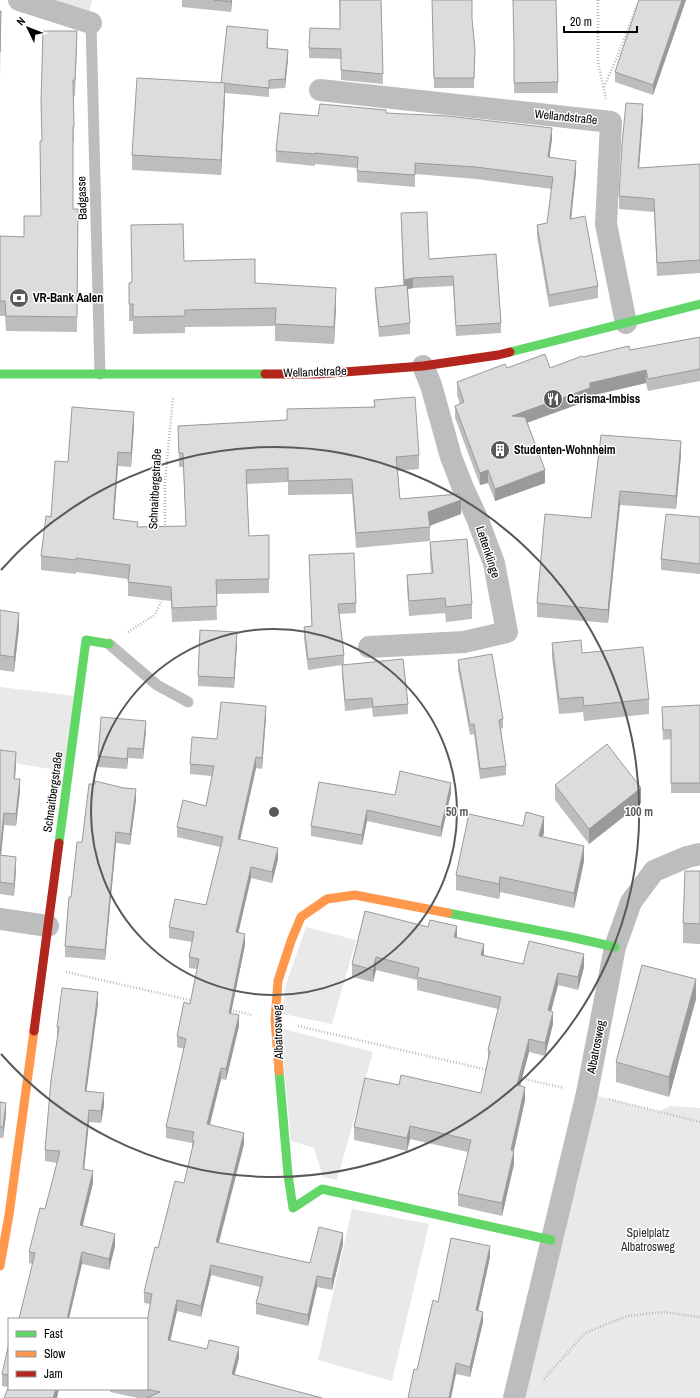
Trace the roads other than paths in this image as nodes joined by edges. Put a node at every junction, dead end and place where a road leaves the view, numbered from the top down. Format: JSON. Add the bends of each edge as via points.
{"nodes":[{"id":1,"x":19,"y":0,"type":"edge"},
{"id":2,"x":91,"y":22,"type":"joint"},
{"id":3,"x":320,"y":90,"type":"dead end"},
{"id":4,"x":700,"y":304,"type":"edge"},
{"id":5,"x":626,"y":323,"type":"junction"},
{"id":6,"x":423,"y":366,"type":"junction"},
{"id":7,"x":0,"y":374,"type":"edge"},
{"id":8,"x":100,"y":374,"type":"junction"},
{"id":9,"x":109,"y":644,"type":"joint"},
{"id":10,"x":369,"y":647,"type":"dead end"},
{"id":11,"x":188,"y":702,"type":"dead end"},
{"id":12,"x":700,"y":854,"type":"edge"},
{"id":13,"x":0,"y":919,"type":"edge"},
{"id":14,"x":48,"y":926,"type":"junction"},
{"id":15,"x":615,"y":947,"type":"junction"},
{"id":16,"x":551,"y":1240,"type":"junction"},
{"id":17,"x":0,"y":1266,"type":"edge"},
{"id":18,"x":514,"y":1398,"type":"edge"}],
"edges":[{"from":1,"to":2,"type":"street"},
{"from":2,"to":8,"type":"lane","name":"Badgasse"},
{"from":3,"to":5,"type":"street","name":"Wellandstraße","via":[[611,122],[606,224]]},
{"from":4,"to":5,"type":"street","name":"Wellandstraße"},
{"from":5,"to":6,"type":"street","name":"Wellandstraße","via":[[498,355]]},
{"from":6,"to":8,"type":"street","name":"Wellandstraße","via":[[318,374]]},
{"from":6,"to":10,"type":"street","name":"Lettenklinge","via":[[431,384],[451,457],[494,563],[507,632],[464,642]]},
{"from":7,"to":8,"type":"street","name":"Wellandstraße"},
{"from":9,"to":11,"type":"lane","via":[[157,685]]},
{"from":9,"to":14,"type":"street","name":"Schnaitbergstraße","via":[[86,640]]},
{"from":12,"to":15,"type":"street","name":"Albatrosweg","via":[[654,870],[631,902]]},
{"from":13,"to":14,"type":"street"},
{"from":14,"to":17,"type":"street","name":"Schnaitbergstraße"},
{"from":15,"to":16,"type":"street","name":"Albatrosweg","via":[[587,1093]]},
{"from":15,"to":16,"type":"street","name":"Albatrosweg","via":[[355,895],[327,899],[300,917],[278,981],[275,1020],[293,1208],[322,1189]]},
{"from":16,"to":18,"type":"street","name":"Albatrosweg"}]}
